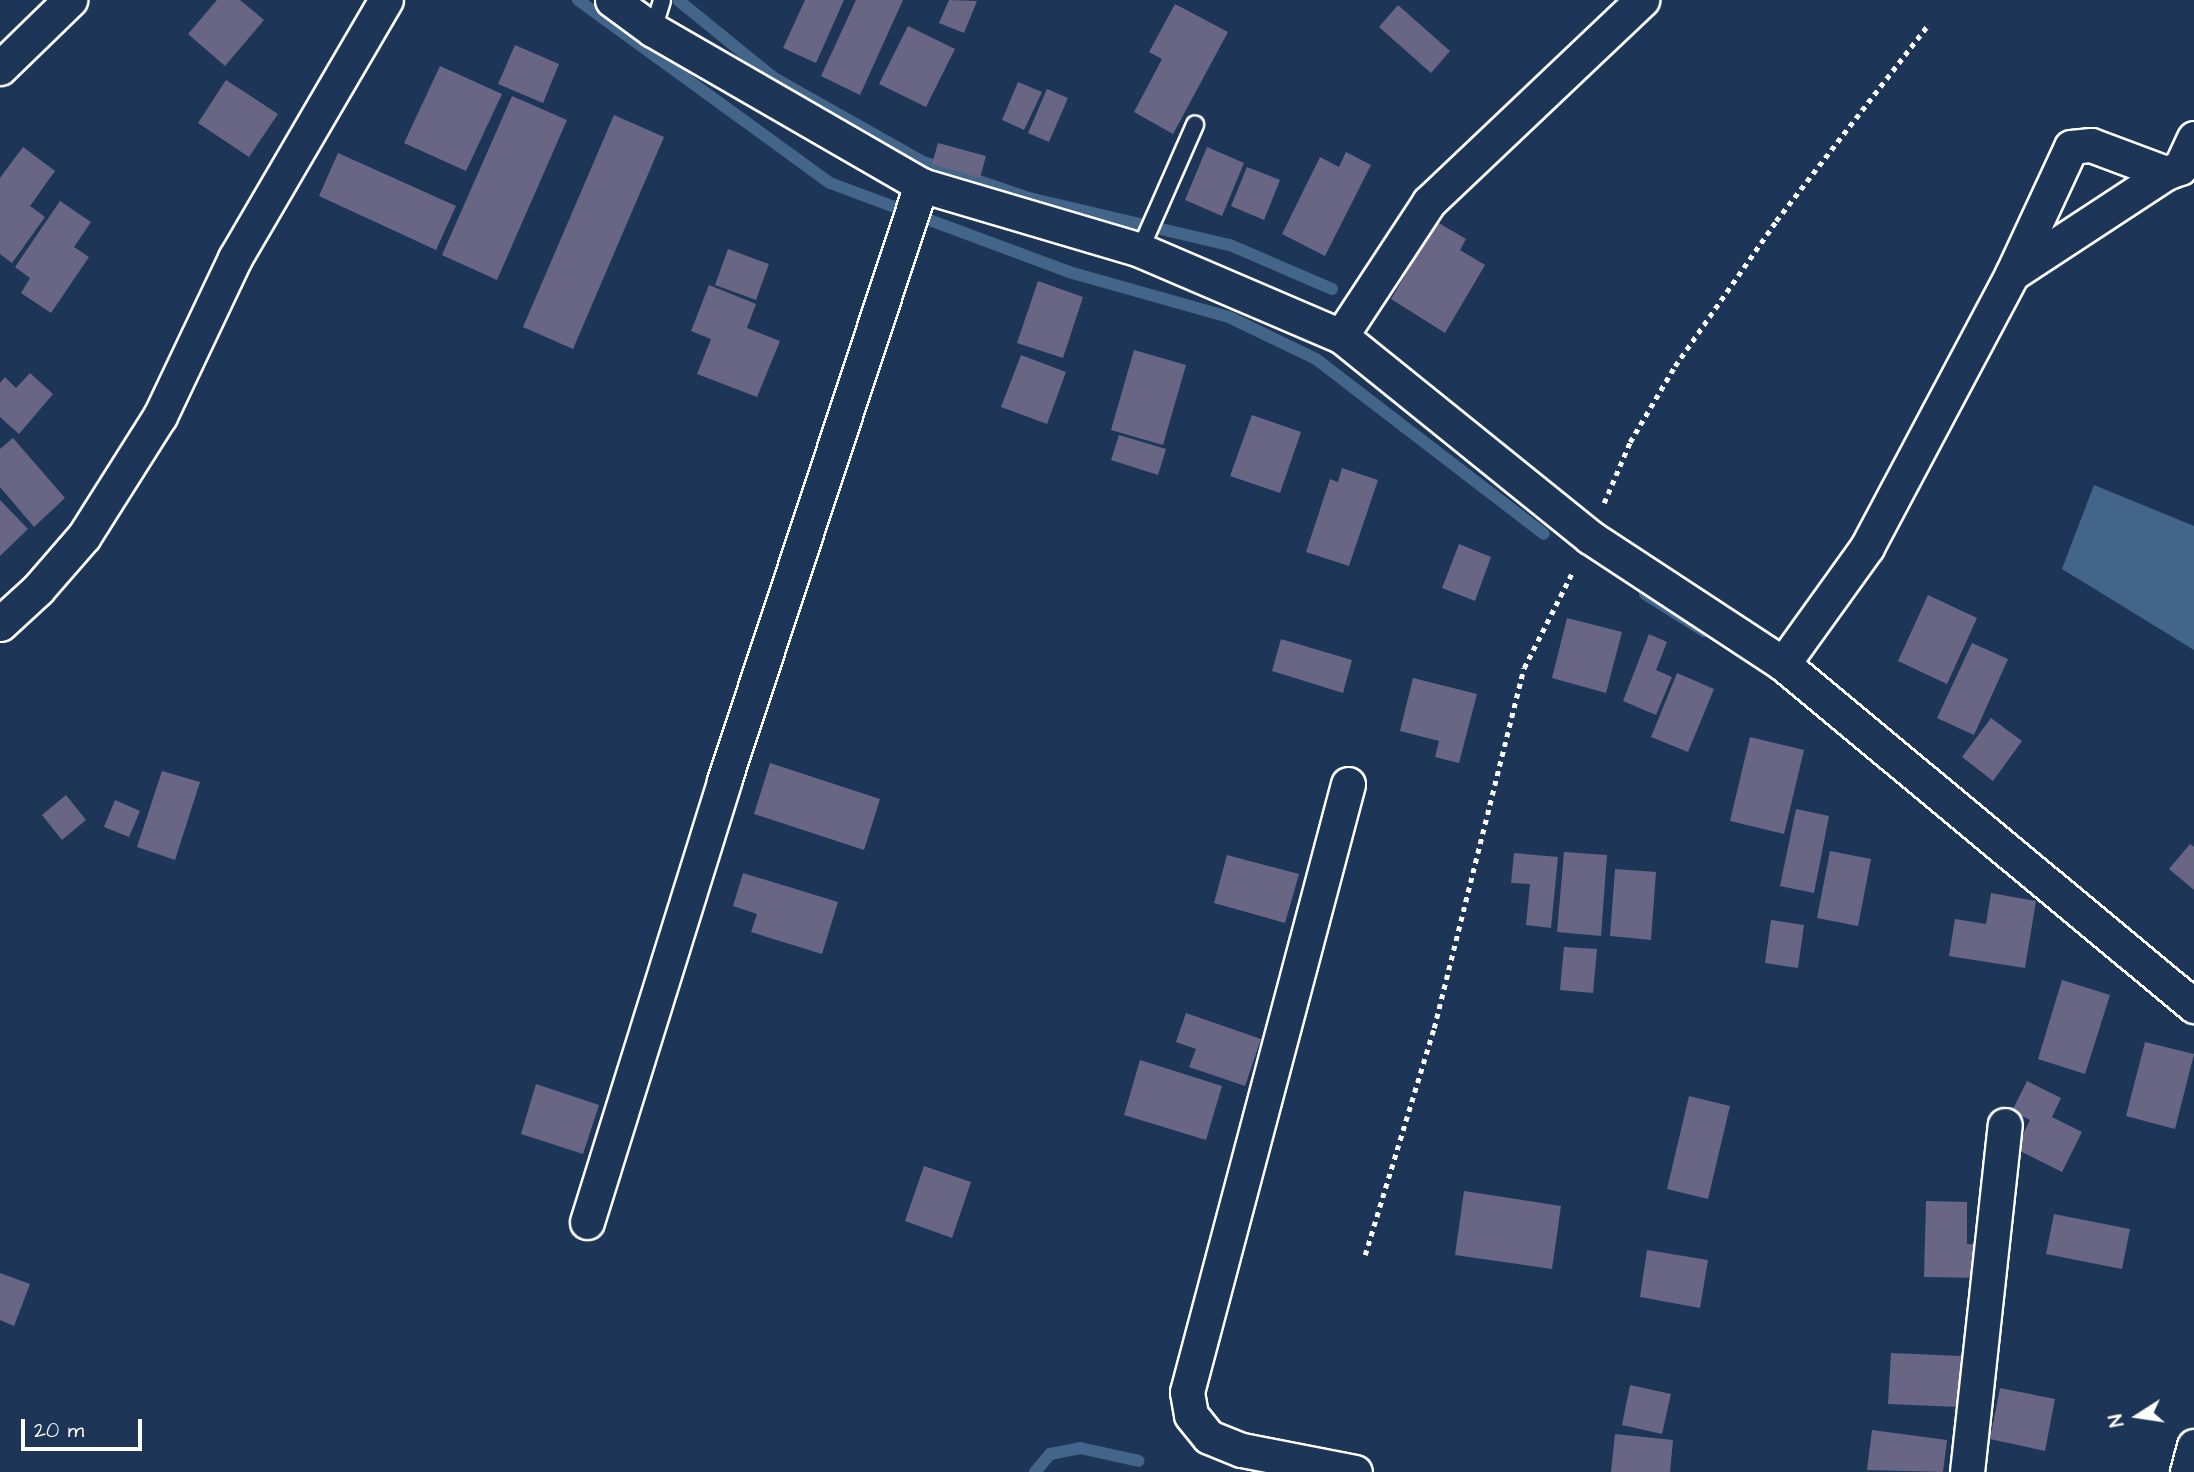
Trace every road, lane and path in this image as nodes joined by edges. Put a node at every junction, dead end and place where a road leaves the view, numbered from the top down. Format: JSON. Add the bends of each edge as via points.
{"nodes":[{"id":1,"x":70,"y":0,"type":"edge"},
{"id":2,"x":386,"y":0,"type":"edge"},
{"id":3,"x":612,"y":0,"type":"edge"},
{"id":4,"x":1642,"y":0,"type":"edge"},
{"id":5,"x":657,"y":15,"type":"edge"},
{"id":6,"x":1929,"y":24,"type":"dead end"},
{"id":7,"x":0,"y":68,"type":"edge"},
{"id":8,"x":1195,"y":125,"type":"dead end"},
{"id":9,"x":2194,"y":138,"type":"edge"},
{"id":10,"x":2166,"y":173,"type":"junction"},
{"id":11,"x":914,"y":204,"type":"junction"},
{"id":12,"x":1143,"y":241,"type":"junction"},
{"id":13,"x":2012,"y":274,"type":"junction"},
{"id":14,"x":1341,"y":336,"type":"junction"},
{"id":15,"x":1590,"y":537,"type":"junction"},
{"id":16,"x":0,"y":624,"type":"edge"},
{"id":17,"x":1783,"y":664,"type":"junction"},
{"id":18,"x":1348,"y":784,"type":"dead end"},
{"id":19,"x":2194,"y":1006,"type":"edge"},
{"id":20,"x":2005,"y":1125,"type":"dead end"},
{"id":21,"x":587,"y":1223,"type":"dead end"},
{"id":22,"x":1365,"y":1255,"type":"dead end"},
{"id":23,"x":2194,"y":1446,"type":"edge"},
{"id":24,"x":1355,"y":1472,"type":"edge"},
{"id":25,"x":1966,"y":1472,"type":"edge"},
{"id":26,"x":2187,"y":1472,"type":"edge"}],
"edges":[{"from":1,"to":7,"type":"street"},
{"from":2,"to":16,"type":"street","via":[[235,258],[160,416],[84,536]]},
{"from":3,"to":5,"type":"street"},
{"from":4,"to":14,"type":"street","via":[[1429,202]]},
{"from":5,"to":11,"type":"street"},
{"from":6,"to":15,"type":"path","via":[[1776,221],[1675,366],[1630,442]]},
{"from":8,"to":12,"type":"lane"},
{"from":9,"to":10,"type":"street","via":[[2180,168]]},
{"from":10,"to":13,"type":"street"},
{"from":10,"to":13,"type":"street","via":[[2091,145],[2071,147]]},
{"from":11,"to":12,"type":"street"},
{"from":11,"to":21,"type":"street","via":[[724,780]]},
{"from":12,"to":14,"type":"street"},
{"from":13,"to":17,"type":"street","via":[[1867,547]]},
{"from":14,"to":15,"type":"street"},
{"from":15,"to":17,"type":"street"},
{"from":15,"to":22,"type":"path","via":[[1524,668],[1434,1028]]},
{"from":17,"to":19,"type":"street"},
{"from":18,"to":24,"type":"street","via":[[1187,1392],[1191,1415],[1209,1437],[1242,1451]]},
{"from":20,"to":25,"type":"street"},
{"from":23,"to":26,"type":"street"}]}
